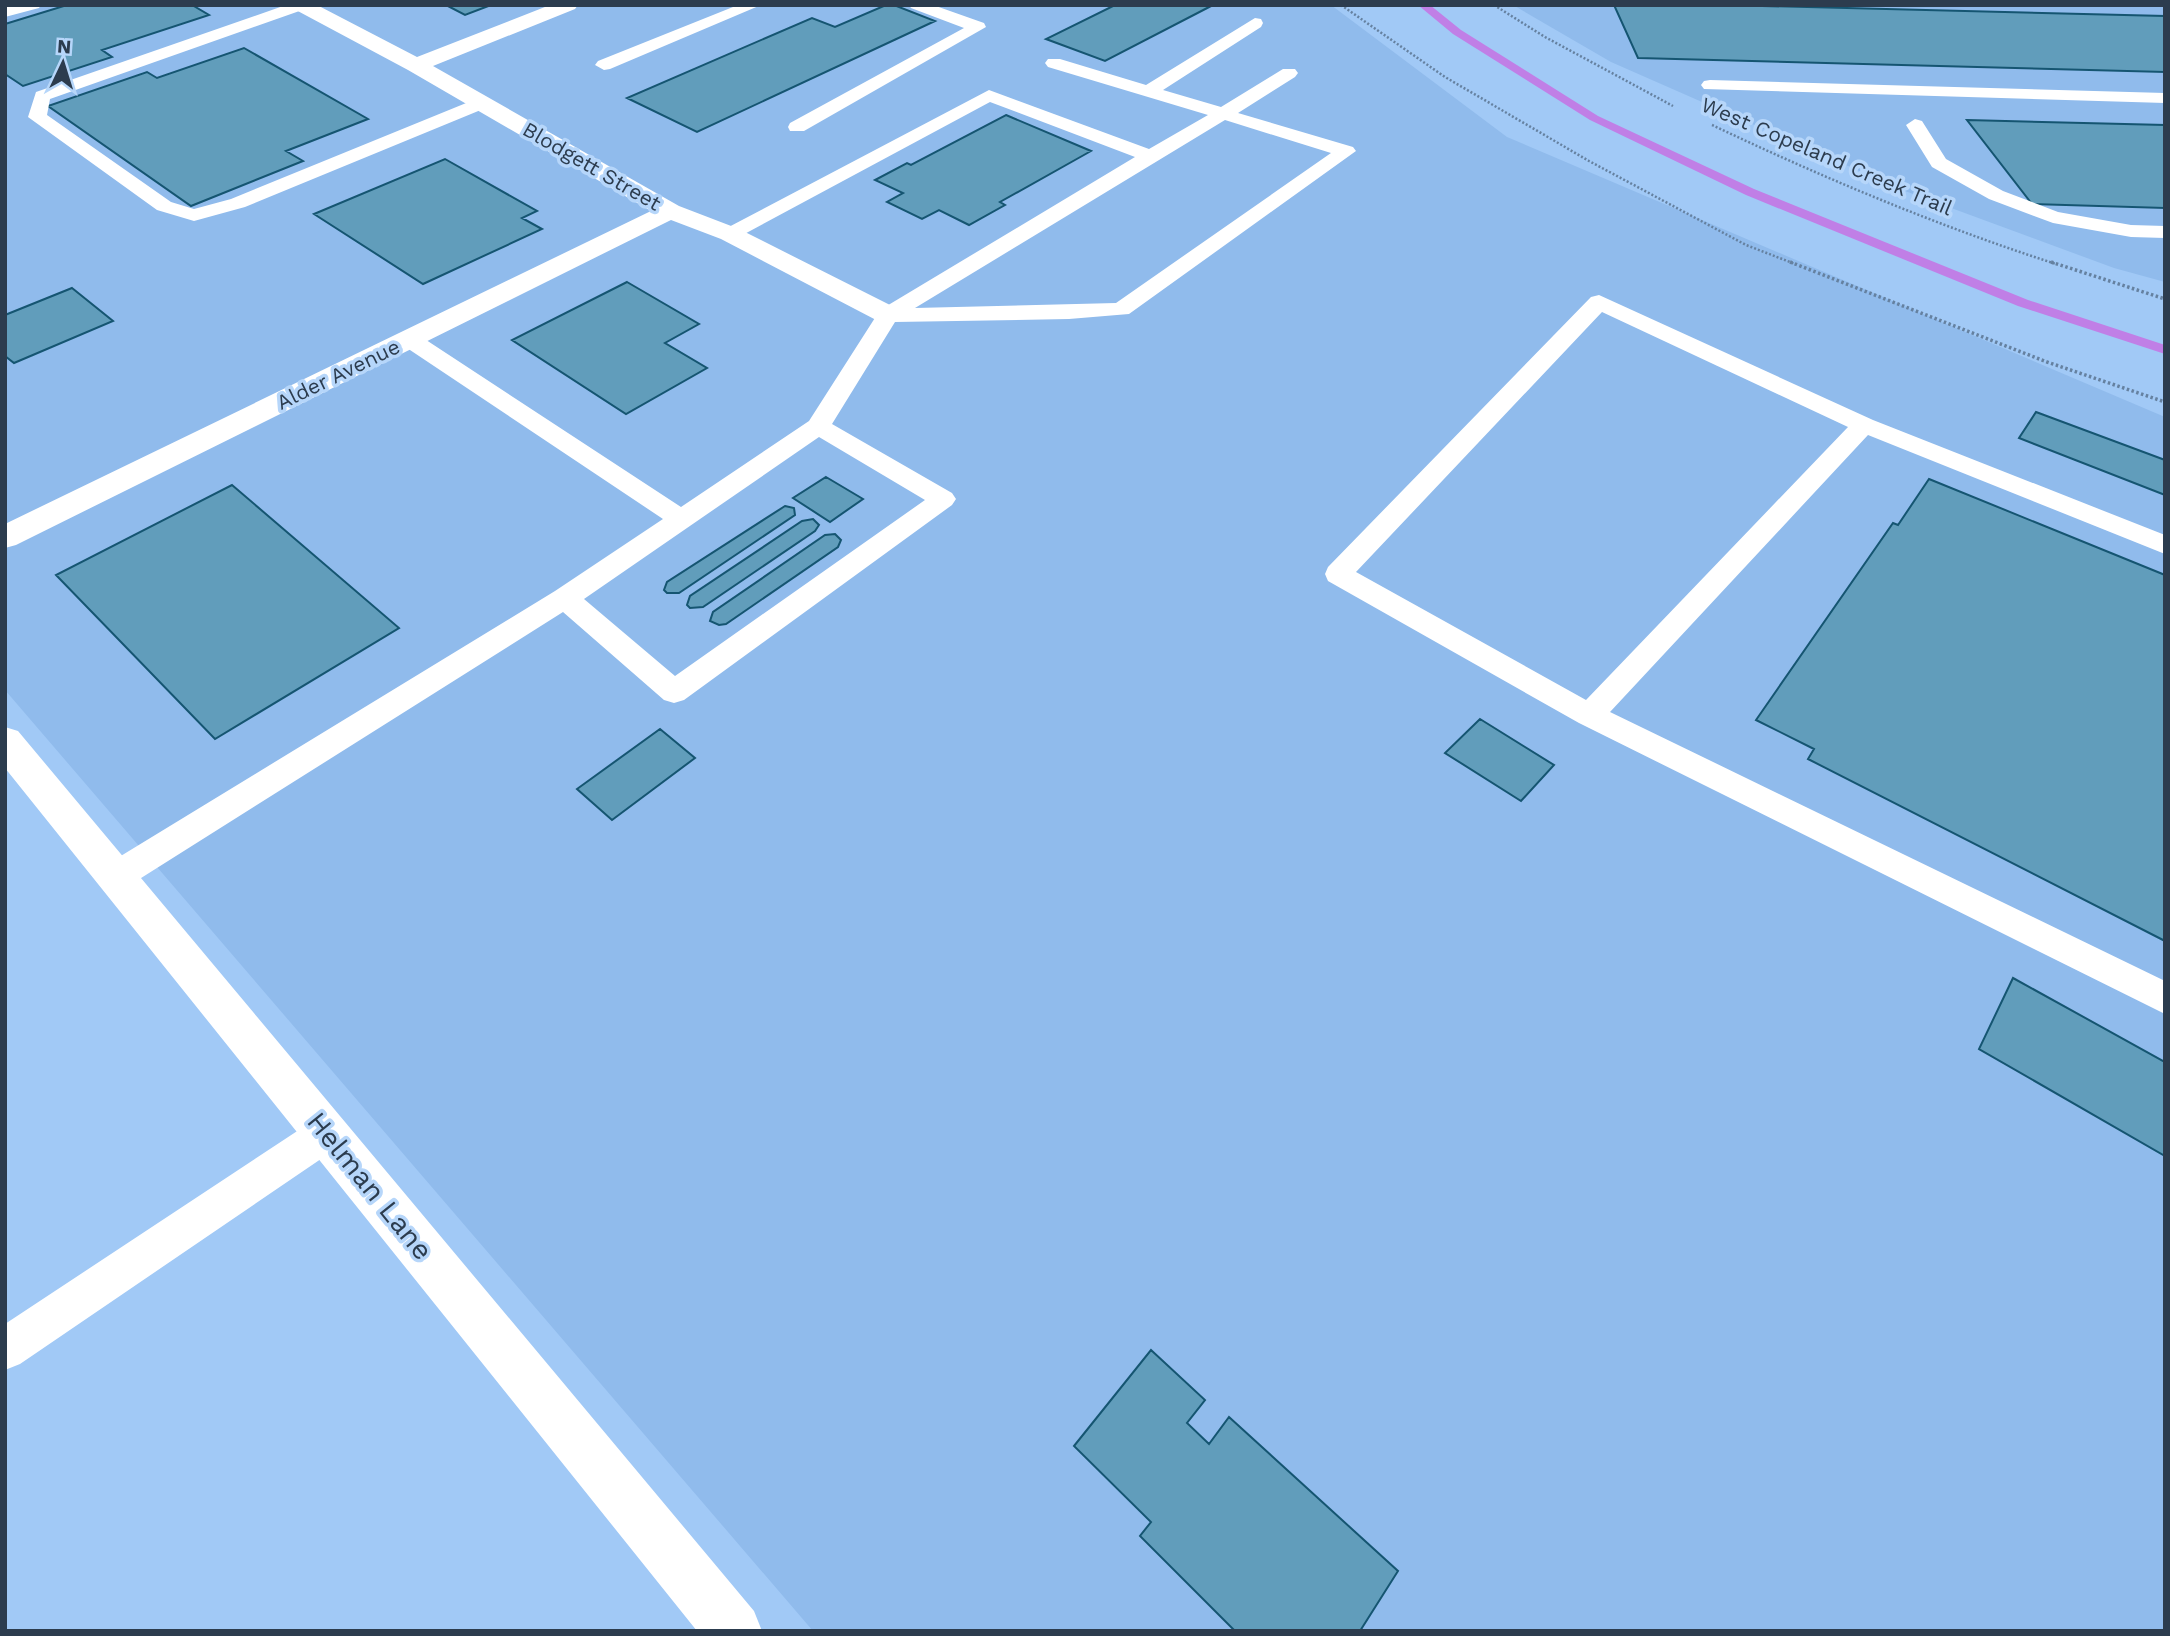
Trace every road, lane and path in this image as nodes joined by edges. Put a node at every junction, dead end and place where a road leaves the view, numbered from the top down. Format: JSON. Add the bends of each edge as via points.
{"nodes":[{"id":1,"x":33,"y":5,"type":"edge"},
{"id":2,"x":302,"y":5,"type":"edge"},
{"id":3,"x":568,"y":5,"type":"edge"},
{"id":4,"x":752,"y":5,"type":"edge"},
{"id":5,"x":918,"y":5,"type":"edge"},
{"id":6,"x":1341,"y":5,"type":"edge"},
{"id":7,"x":1494,"y":5,"type":"edge"},
{"id":8,"x":5,"y":12,"type":"edge"},
{"id":9,"x":1255,"y":23,"type":"dead end"},
{"id":10,"x":1054,"y":62,"type":"dead end"},
{"id":11,"x":416,"y":65,"type":"junction"},
{"id":12,"x":604,"y":65,"type":"dead end"},
{"id":13,"x":1289,"y":73,"type":"dead end"},
{"id":14,"x":1710,"y":85,"type":"dead end"},
{"id":15,"x":1151,"y":90,"type":"junction"},
{"id":16,"x":2165,"y":98,"type":"edge"},
{"id":17,"x":482,"y":103,"type":"junction"},
{"id":18,"x":1677,"y":108,"type":"dead end"},
{"id":19,"x":1223,"y":113,"type":"junction"},
{"id":20,"x":1713,"y":125,"type":"dead end"},
{"id":21,"x":1915,"y":125,"type":"dead end"},
{"id":22,"x":797,"y":127,"type":"dead end"},
{"id":23,"x":1150,"y":156,"type":"junction"},
{"id":24,"x":670,"y":211,"type":"junction"},
{"id":25,"x":2165,"y":232,"type":"edge"},
{"id":26,"x":730,"y":234,"type":"junction"},
{"id":27,"x":2165,"y":299,"type":"edge"},
{"id":28,"x":888,"y":315,"type":"junction"},
{"id":29,"x":409,"y":339,"type":"junction"},
{"id":30,"x":2165,"y":402,"type":"edge"},
{"id":31,"x":1864,"y":425,"type":"junction"},
{"id":32,"x":818,"y":426,"type":"junction"},
{"id":33,"x":682,"y":519,"type":"junction"},
{"id":34,"x":5,"y":537,"type":"edge"},
{"id":35,"x":2165,"y":545,"type":"edge"},
{"id":36,"x":565,"y":598,"type":"junction"},
{"id":37,"x":1589,"y":715,"type":"junction"},
{"id":38,"x":5,"y":741,"type":"edge"},
{"id":39,"x":118,"y":875,"type":"junction"},
{"id":40,"x":2165,"y":998,"type":"edge"},
{"id":41,"x":327,"y":1133,"type":"junction"},
{"id":42,"x":5,"y":1349,"type":"edge"},
{"id":43,"x":734,"y":1631,"type":"edge"}],
"edges":[{"from":1,"to":8,"type":"lane"},
{"from":2,"to":11,"type":"street","name":"Blodgett Street"},
{"from":2,"to":17,"type":"lane","via":[[42,96],[37,117],[164,205],[194,215],[238,203]]},
{"from":3,"to":11,"type":"street"},
{"from":4,"to":12,"type":"lane"},
{"from":5,"to":22,"type":"lane","via":[[978,27]]},
{"from":6,"to":30,"type":"path","via":[[1457,84],[1746,245],[2047,362]]},
{"from":7,"to":18,"type":"path","name":"West Copeland Creek Trail"},
{"from":9,"to":15,"type":"lane"},
{"from":10,"to":15,"type":"lane"},
{"from":11,"to":17,"type":"street","name":"Blodgett Street"},
{"from":13,"to":19,"type":"lane"},
{"from":14,"to":16,"type":"lane"},
{"from":15,"to":19,"type":"lane"},
{"from":17,"to":24,"type":"street","name":"Blodgett Street"},
{"from":19,"to":23,"type":"lane"},
{"from":19,"to":28,"type":"lane","via":[[1346,151],[1121,309]]},
{"from":20,"to":27,"type":"path","name":"West Copeland Creek Trail","via":[[1797,165],[1982,240]]},
{"from":21,"to":25,"type":"lane","via":[[1939,163],[1996,195],[2053,217],[2131,231]]},
{"from":23,"to":26,"type":"lane","via":[[989,95]]},
{"from":23,"to":28,"type":"lane"},
{"from":24,"to":26,"type":"street","name":"Blodgett Street"},
{"from":24,"to":29,"type":"street","name":"Alder Avenue"},
{"from":26,"to":28,"type":"street","name":"Blodgett Street"},
{"from":28,"to":32,"type":"lane"},
{"from":29,"to":33,"type":"lane"},
{"from":29,"to":34,"type":"street","name":"Alder Avenue"},
{"from":31,"to":35,"type":"lane"},
{"from":31,"to":37,"type":"lane"},
{"from":31,"to":37,"type":"lane","via":[[1600,302],[1338,574]]},
{"from":32,"to":33,"type":"lane"},
{"from":32,"to":36,"type":"lane","via":[[943,499],[674,692]]},
{"from":33,"to":36,"type":"lane"},
{"from":36,"to":39,"type":"lane"},
{"from":37,"to":40,"type":"lane"},
{"from":38,"to":39,"type":"street","name":"Helman Lane"},
{"from":39,"to":41,"type":"street","name":"Helman Lane"},
{"from":41,"to":42,"type":"lane"},
{"from":41,"to":43,"type":"street","name":"Helman Lane"}]}
